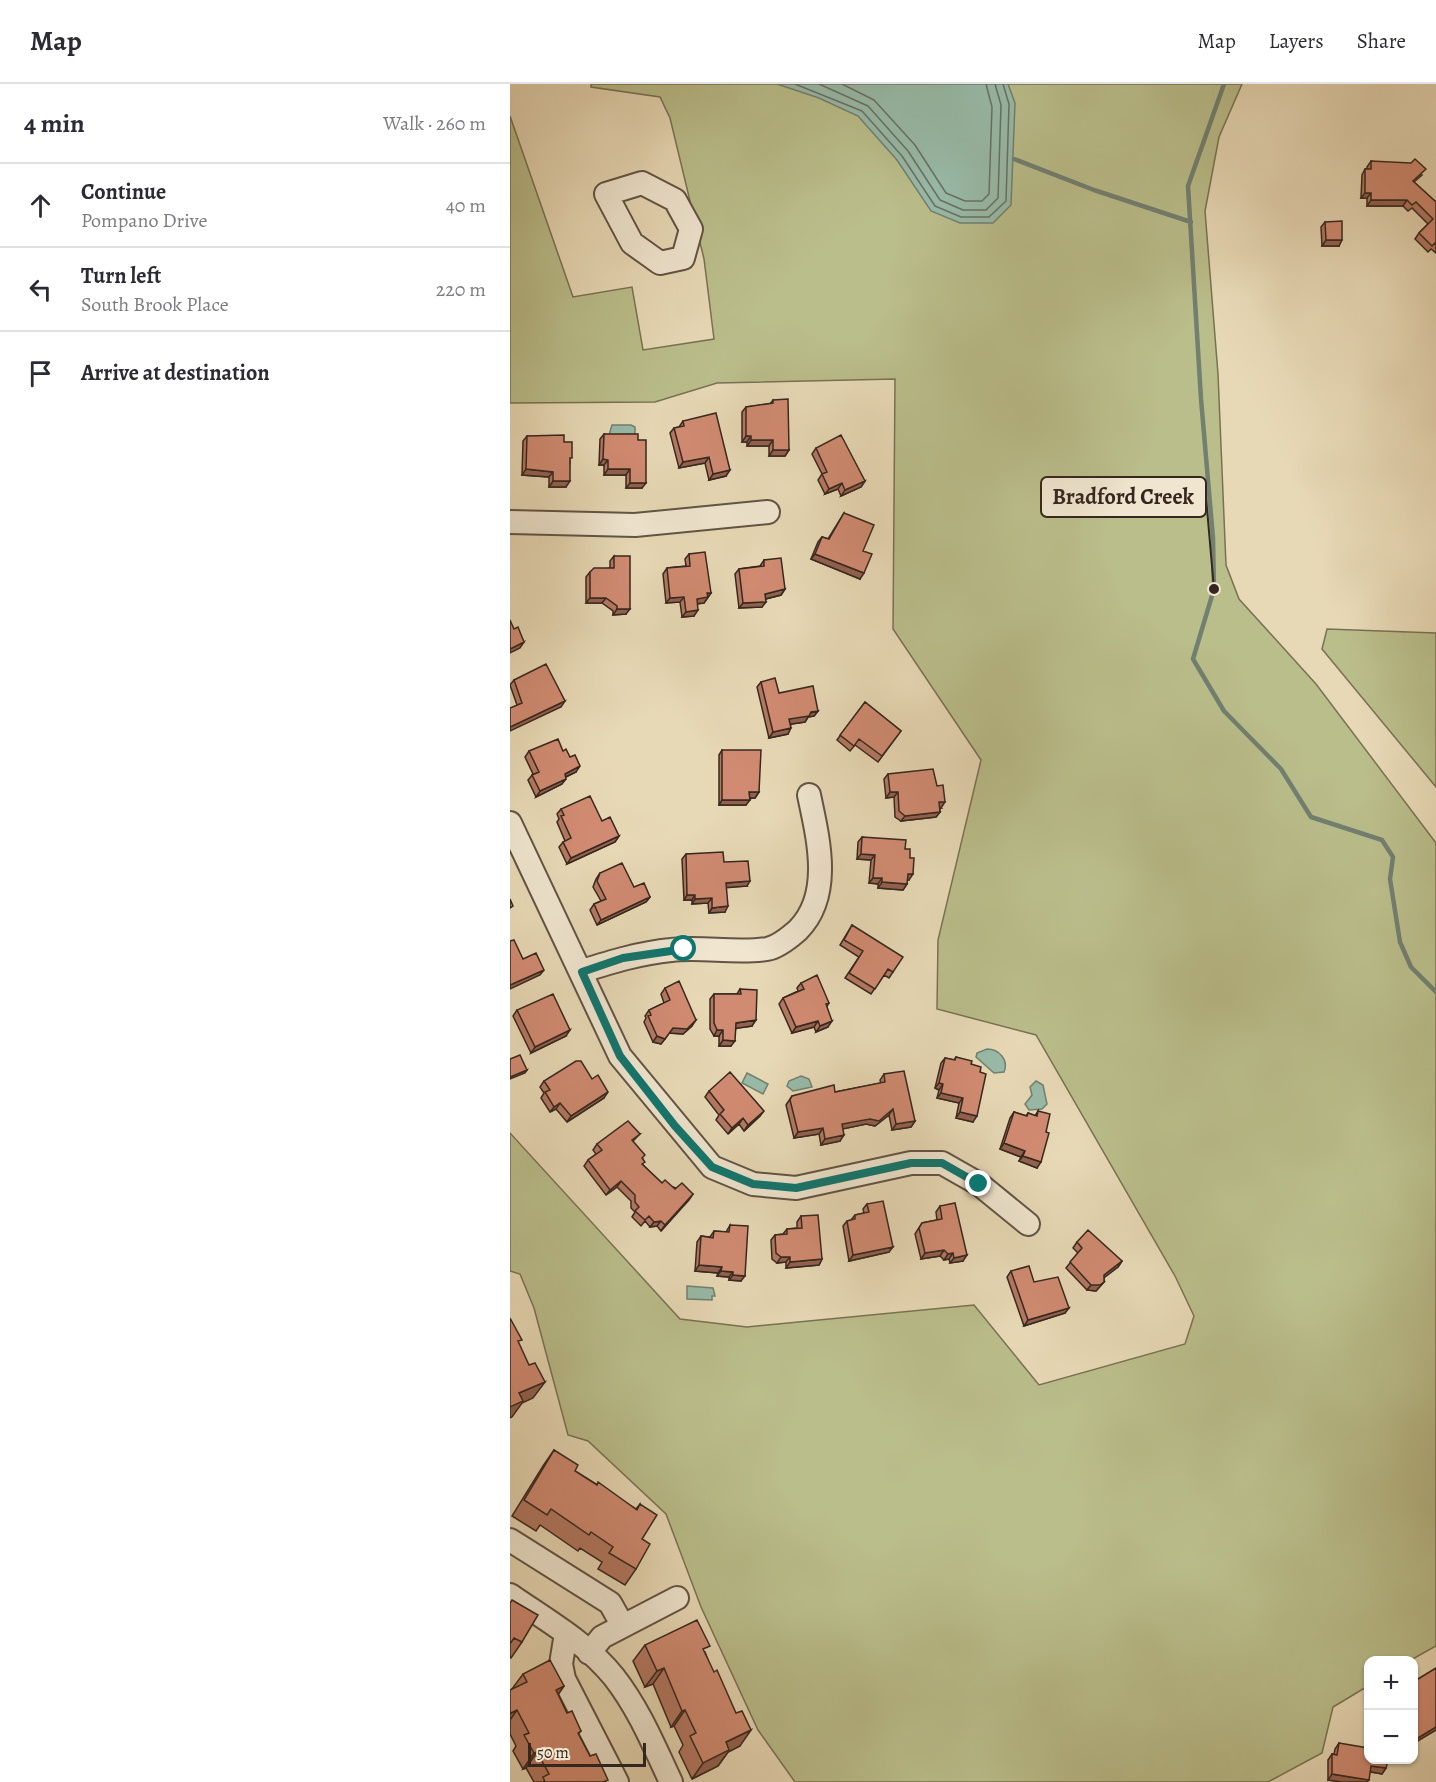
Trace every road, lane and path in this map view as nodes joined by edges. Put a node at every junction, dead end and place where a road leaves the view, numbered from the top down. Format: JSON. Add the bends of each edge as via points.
{"nodes":[{"id":1,"x":768,"y":512,"type":"dead end"},
{"id":2,"x":510,"y":522,"type":"edge"},
{"id":3,"x":809,"y":795,"type":"dead end"},
{"id":4,"x":510,"y":823,"type":"edge"},
{"id":5,"x":582,"y":972,"type":"junction"},
{"id":6,"x":1028,"y":1224,"type":"dead end"},
{"id":7,"x":510,"y":1540,"type":"edge"},
{"id":8,"x":510,"y":1595,"type":"edge"},
{"id":9,"x":677,"y":1598,"type":"dead end"},
{"id":10,"x":623,"y":1626,"type":"junction"},
{"id":11,"x":566,"y":1633,"type":"junction"},
{"id":12,"x":589,"y":1653,"type":"junction"},
{"id":13,"x":616,"y":1782,"type":"edge"},
{"id":14,"x":671,"y":1782,"type":"edge"}],
"edges":[{"from":1,"to":2,"type":"street","via":[[635,525]]},
{"from":3,"to":5,"type":"street","via":[[820,884],[814,905],[789,939],[768,949],[671,950],[623,958]]},
{"from":4,"to":5,"type":"street"},
{"from":5,"to":6,"type":"street","via":[[620,1056],[712,1167],[753,1184],[796,1188],[911,1163],[942,1163],[979,1184]]},
{"from":7,"to":10,"type":"street","via":[[610,1603]]},
{"from":8,"to":11,"type":"street"},
{"from":9,"to":10,"type":"street"},
{"from":10,"to":12,"type":"street","via":[[602,1636]]},
{"from":11,"to":12,"type":"street"},
{"from":11,"to":13,"type":"street","via":[[561,1664],[564,1679]]},
{"from":12,"to":14,"type":"street","via":[[614,1677],[644,1724]]}]}
